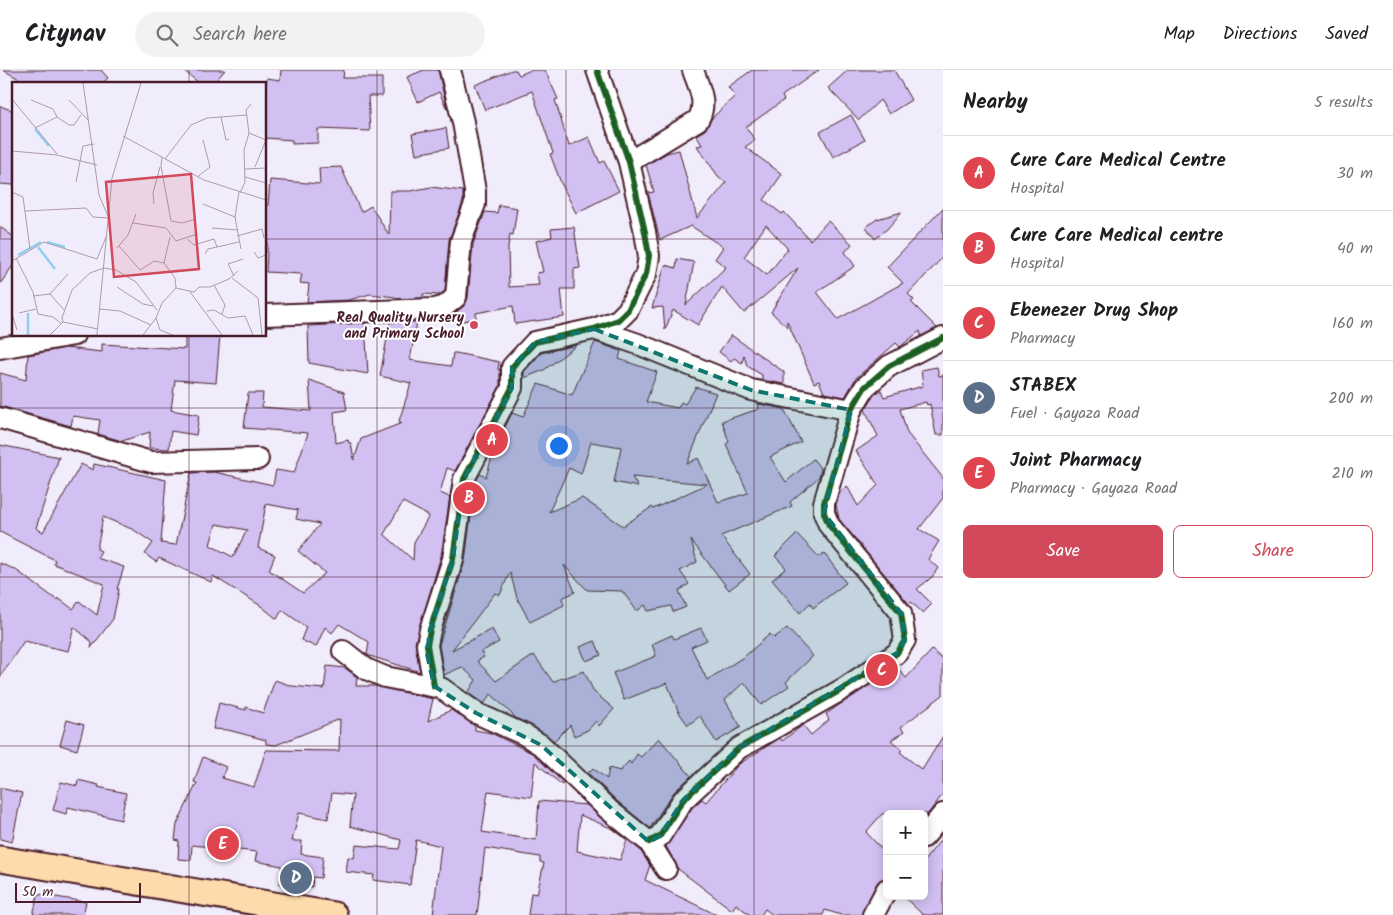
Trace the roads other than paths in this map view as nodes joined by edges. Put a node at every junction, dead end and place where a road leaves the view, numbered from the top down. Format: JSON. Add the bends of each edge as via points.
{"nodes":[{"id":1,"x":450,"y":70,"type":"edge"},
{"id":2,"x":597,"y":70,"type":"edge"},
{"id":3,"x":693,"y":70,"type":"edge"},
{"id":4,"x":630,"y":162,"type":"junction"},
{"id":5,"x":266,"y":315,"type":"edge"},
{"id":6,"x":594,"y":329,"type":"junction"},
{"id":7,"x":68,"y":336,"type":"edge"},
{"id":8,"x":943,"y":338,"type":"edge"},
{"id":9,"x":0,"y":348,"type":"edge"},
{"id":10,"x":851,"y":410,"type":"junction"},
{"id":11,"x":0,"y":418,"type":"edge"},
{"id":12,"x":258,"y":459,"type":"dead end"},
{"id":13,"x":343,"y":651,"type":"dead end"},
{"id":14,"x":434,"y":686,"type":"junction"},
{"id":15,"x":943,"y":814,"type":"edge"},
{"id":16,"x":928,"y":832,"type":"edge"},
{"id":17,"x":649,"y":842,"type":"junction"},
{"id":18,"x":0,"y":859,"type":"edge"},
{"id":19,"x":666,"y":869,"type":"dead end"},
{"id":20,"x":883,"y":896,"type":"edge"},
{"id":21,"x":334,"y":915,"type":"edge"},
{"id":22,"x":873,"y":915,"type":"edge"}],
"edges":[{"from":1,"to":5,"type":"street","via":[[475,191],[475,204],[461,241],[456,297],[435,309]]},
{"from":2,"to":4,"type":"street"},
{"from":3,"to":4,"type":"street","via":[[704,102],[698,120]]},
{"from":4,"to":6,"type":"street","via":[[648,248],[646,274],[628,310],[618,320]]},
{"from":6,"to":10,"type":"street","via":[[751,390]]},
{"from":6,"to":14,"type":"street","via":[[535,342],[512,367],[512,388],[464,479],[453,559],[427,646]]},
{"from":7,"to":9,"type":"street"},
{"from":8,"to":10,"type":"street","via":[[889,366],[865,387]]},
{"from":10,"to":17,"type":"street","via":[[824,503],[824,513],[829,525],[901,613],[905,640],[898,653],[844,689],[739,748],[683,800],[660,836]]},
{"from":11,"to":12,"type":"street","via":[[151,462]]},
{"from":13,"to":14,"type":"street","via":[[366,669],[385,677]]},
{"from":14,"to":17,"type":"street","via":[[452,694],[476,713],[541,745],[609,810]]},
{"from":15,"to":16,"type":"street"},
{"from":17,"to":19,"type":"street"},
{"from":18,"to":21,"type":"main road"},
{"from":20,"to":22,"type":"street"}]}
